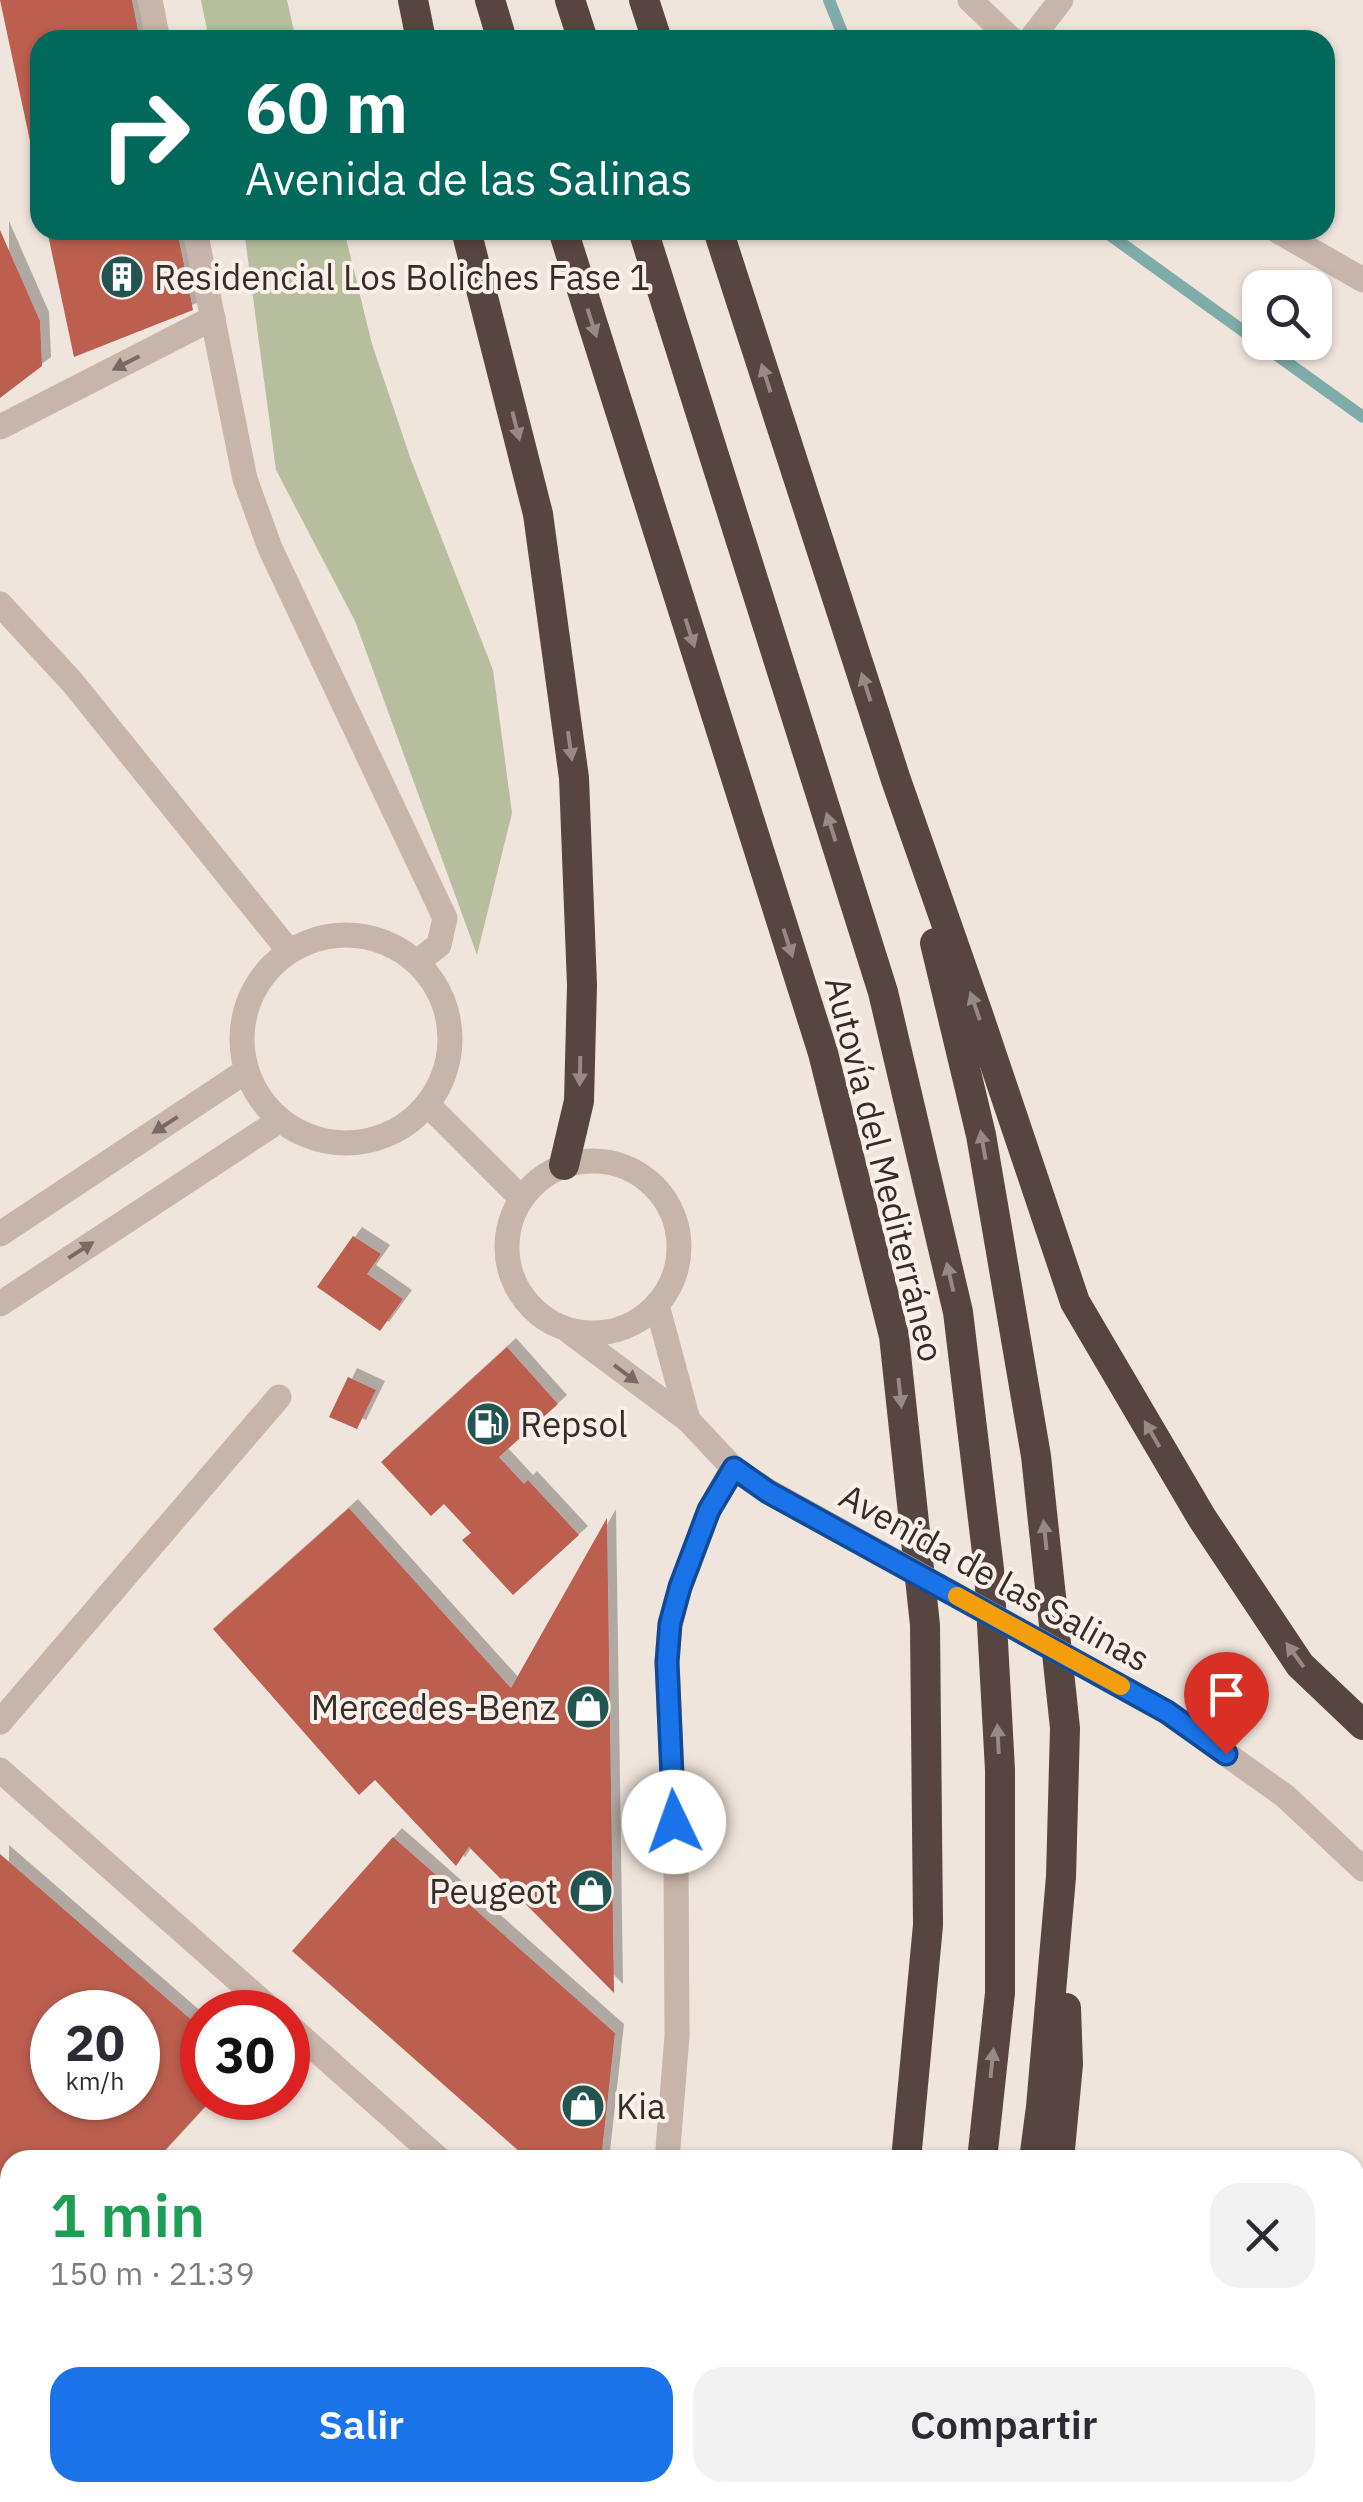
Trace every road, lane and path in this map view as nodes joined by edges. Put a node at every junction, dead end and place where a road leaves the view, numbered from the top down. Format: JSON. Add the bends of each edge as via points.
{"nodes":[{"id":1,"x":150,"y":0,"type":"edge"},
{"id":2,"x":413,"y":0,"type":"edge"},
{"id":3,"x":490,"y":0,"type":"edge"},
{"id":4,"x":570,"y":0,"type":"edge"},
{"id":5,"x":644,"y":0,"type":"edge"},
{"id":6,"x":970,"y":0,"type":"edge"},
{"id":7,"x":1062,"y":0,"type":"edge"},
{"id":8,"x":156,"y":30,"type":"edge"},
{"id":9,"x":419,"y":30,"type":"edge"},
{"id":10,"x":499,"y":30,"type":"edge"},
{"id":11,"x":580,"y":30,"type":"edge"},
{"id":12,"x":654,"y":30,"type":"edge"},
{"id":13,"x":1002,"y":30,"type":"edge"},
{"id":14,"x":1038,"y":30,"type":"edge"},
{"id":15,"x":197,"y":240,"type":"edge"},
{"id":16,"x":469,"y":240,"type":"edge"},
{"id":17,"x":565,"y":240,"type":"edge"},
{"id":18,"x":646,"y":240,"type":"edge"},
{"id":19,"x":721,"y":240,"type":"edge"},
{"id":20,"x":1293,"y":240,"type":"edge"},
{"id":21,"x":1363,"y":280,"type":"edge"},
{"id":22,"x":213,"y":318,"type":"junction"},
{"id":23,"x":0,"y":427,"type":"edge"},
{"id":24,"x":0,"y":604,"type":"edge"},
{"id":25,"x":896,"y":780,"type":"junction"},
{"id":26,"x":290,"y":951,"type":"junction"},
{"id":27,"x":417,"y":962,"type":"junction"},
{"id":28,"x":246,"y":1071,"type":"junction"},
{"id":29,"x":427,"y":1104,"type":"junction"},
{"id":30,"x":280,"y":1120,"type":"junction"},
{"id":31,"x":564,"y":1165,"type":"junction"},
{"id":32,"x":521,"y":1198,"type":"junction"},
{"id":33,"x":0,"y":1234,"type":"edge"},
{"id":34,"x":0,"y":1304,"type":"edge"},
{"id":35,"x":657,"y":1305,"type":"junction"},
{"id":36,"x":565,"y":1328,"type":"junction"},
{"id":37,"x":279,"y":1396,"type":"dead end"},
{"id":38,"x":688,"y":1420,"type":"junction"},
{"id":39,"x":734,"y":1468,"type":"junction"},
{"id":40,"x":0,"y":1722,"type":"edge"},
{"id":41,"x":1363,"y":1725,"type":"edge"},
{"id":42,"x":0,"y":1770,"type":"edge"},
{"id":43,"x":1363,"y":1869,"type":"edge"},
{"id":44,"x":1062,"y":1877,"type":"junction"},
{"id":45,"x":249,"y":1990,"type":"edge"},
{"id":46,"x":310,"y":2045,"type":"edge"},
{"id":47,"x":429,"y":2150,"type":"edge"},
{"id":48,"x":667,"y":2150,"type":"edge"},
{"id":49,"x":907,"y":2150,"type":"edge"},
{"id":50,"x":983,"y":2150,"type":"edge"},
{"id":51,"x":1035,"y":2150,"type":"edge"},
{"id":52,"x":1061,"y":2150,"type":"edge"}],
"edges":[{"from":1,"to":8,"type":"street"},
{"from":2,"to":9,"type":"highway"},
{"from":3,"to":10,"type":"highway"},
{"from":4,"to":11,"type":"highway"},
{"from":5,"to":12,"type":"highway"},
{"from":6,"to":13,"type":"street"},
{"from":7,"to":14,"type":"street"},
{"from":15,"to":22,"type":"street"},
{"from":16,"to":31,"type":"highway","one_way":true,"via":[[538,514],[574,778],[582,985],[579,1101]]},
{"from":17,"to":49,"type":"highway","name":"Autovía del Mediterráneo","one_way":true,"via":[[823,1053],[894,1336],[926,1625],[928,1925]]},
{"from":50,"to":18,"type":"highway","name":"Autovía del Mediterráneo","one_way":true,"via":[[1000,1993],[1000,1770],[988,1569],[958,1312],[883,992]]},
{"from":25,"to":19,"type":"highway","one_way":true},
{"from":20,"to":21,"type":"street"},
{"from":22,"to":23,"type":"street","one_way":true},
{"from":22,"to":27,"type":"street","via":[[245,479],[270,548],[445,918],[439,944]]},
{"from":24,"to":26,"type":"street","via":[[73,683]]},
{"from":41,"to":25,"type":"highway","one_way":true,"via":[[1300,1665],[1202,1518],[1075,1302]]},
{"from":44,"to":25,"type":"highway","one_way":true,"via":[[1066,1728],[1036,1456],[981,1136]]},
{"from":26,"to":27,"type":"street","via":[[321,937],[355,935]]},
{"from":26,"to":28,"type":"street","via":[[264,974],[247,1003],[241,1037]]},
{"from":27,"to":29,"type":"street","via":[[441,990],[448,1017],[450,1050]]},
{"from":28,"to":30,"type":"street"},
{"from":28,"to":33,"type":"street","one_way":true},
{"from":29,"to":30,"type":"street","via":[[403,1127],[340,1143]]},
{"from":29,"to":32,"type":"street"},
{"from":34,"to":30,"type":"street","one_way":true},
{"from":31,"to":32,"type":"street"},
{"from":31,"to":35,"type":"street","via":[[620,1164],[665,1199],[680,1253]]},
{"from":32,"to":36,"type":"street","via":[[506,1248],[511,1274],[523,1298]]},
{"from":35,"to":36,"type":"street","via":[[614,1330]]},
{"from":35,"to":38,"type":"street","name":"Avenida de las Salinas"},
{"from":36,"to":38,"type":"street","name":"Avenida de las Salinas","one_way":true},
{"from":37,"to":40,"type":"street"},
{"from":38,"to":39,"type":"street","name":"Avenida de las Salinas"},
{"from":39,"to":43,"type":"street","name":"Avenida de las Salinas","bridge":true,"via":[[1167,1712],[1285,1796]]},
{"from":39,"to":48,"type":"street","via":[[704,1522],[670,1624],[677,2036]]},
{"from":42,"to":45,"type":"street"},
{"from":44,"to":51,"type":"highway"},
{"from":44,"to":52,"type":"highway","via":[[1068,2064]]},
{"from":46,"to":47,"type":"street"}]}
